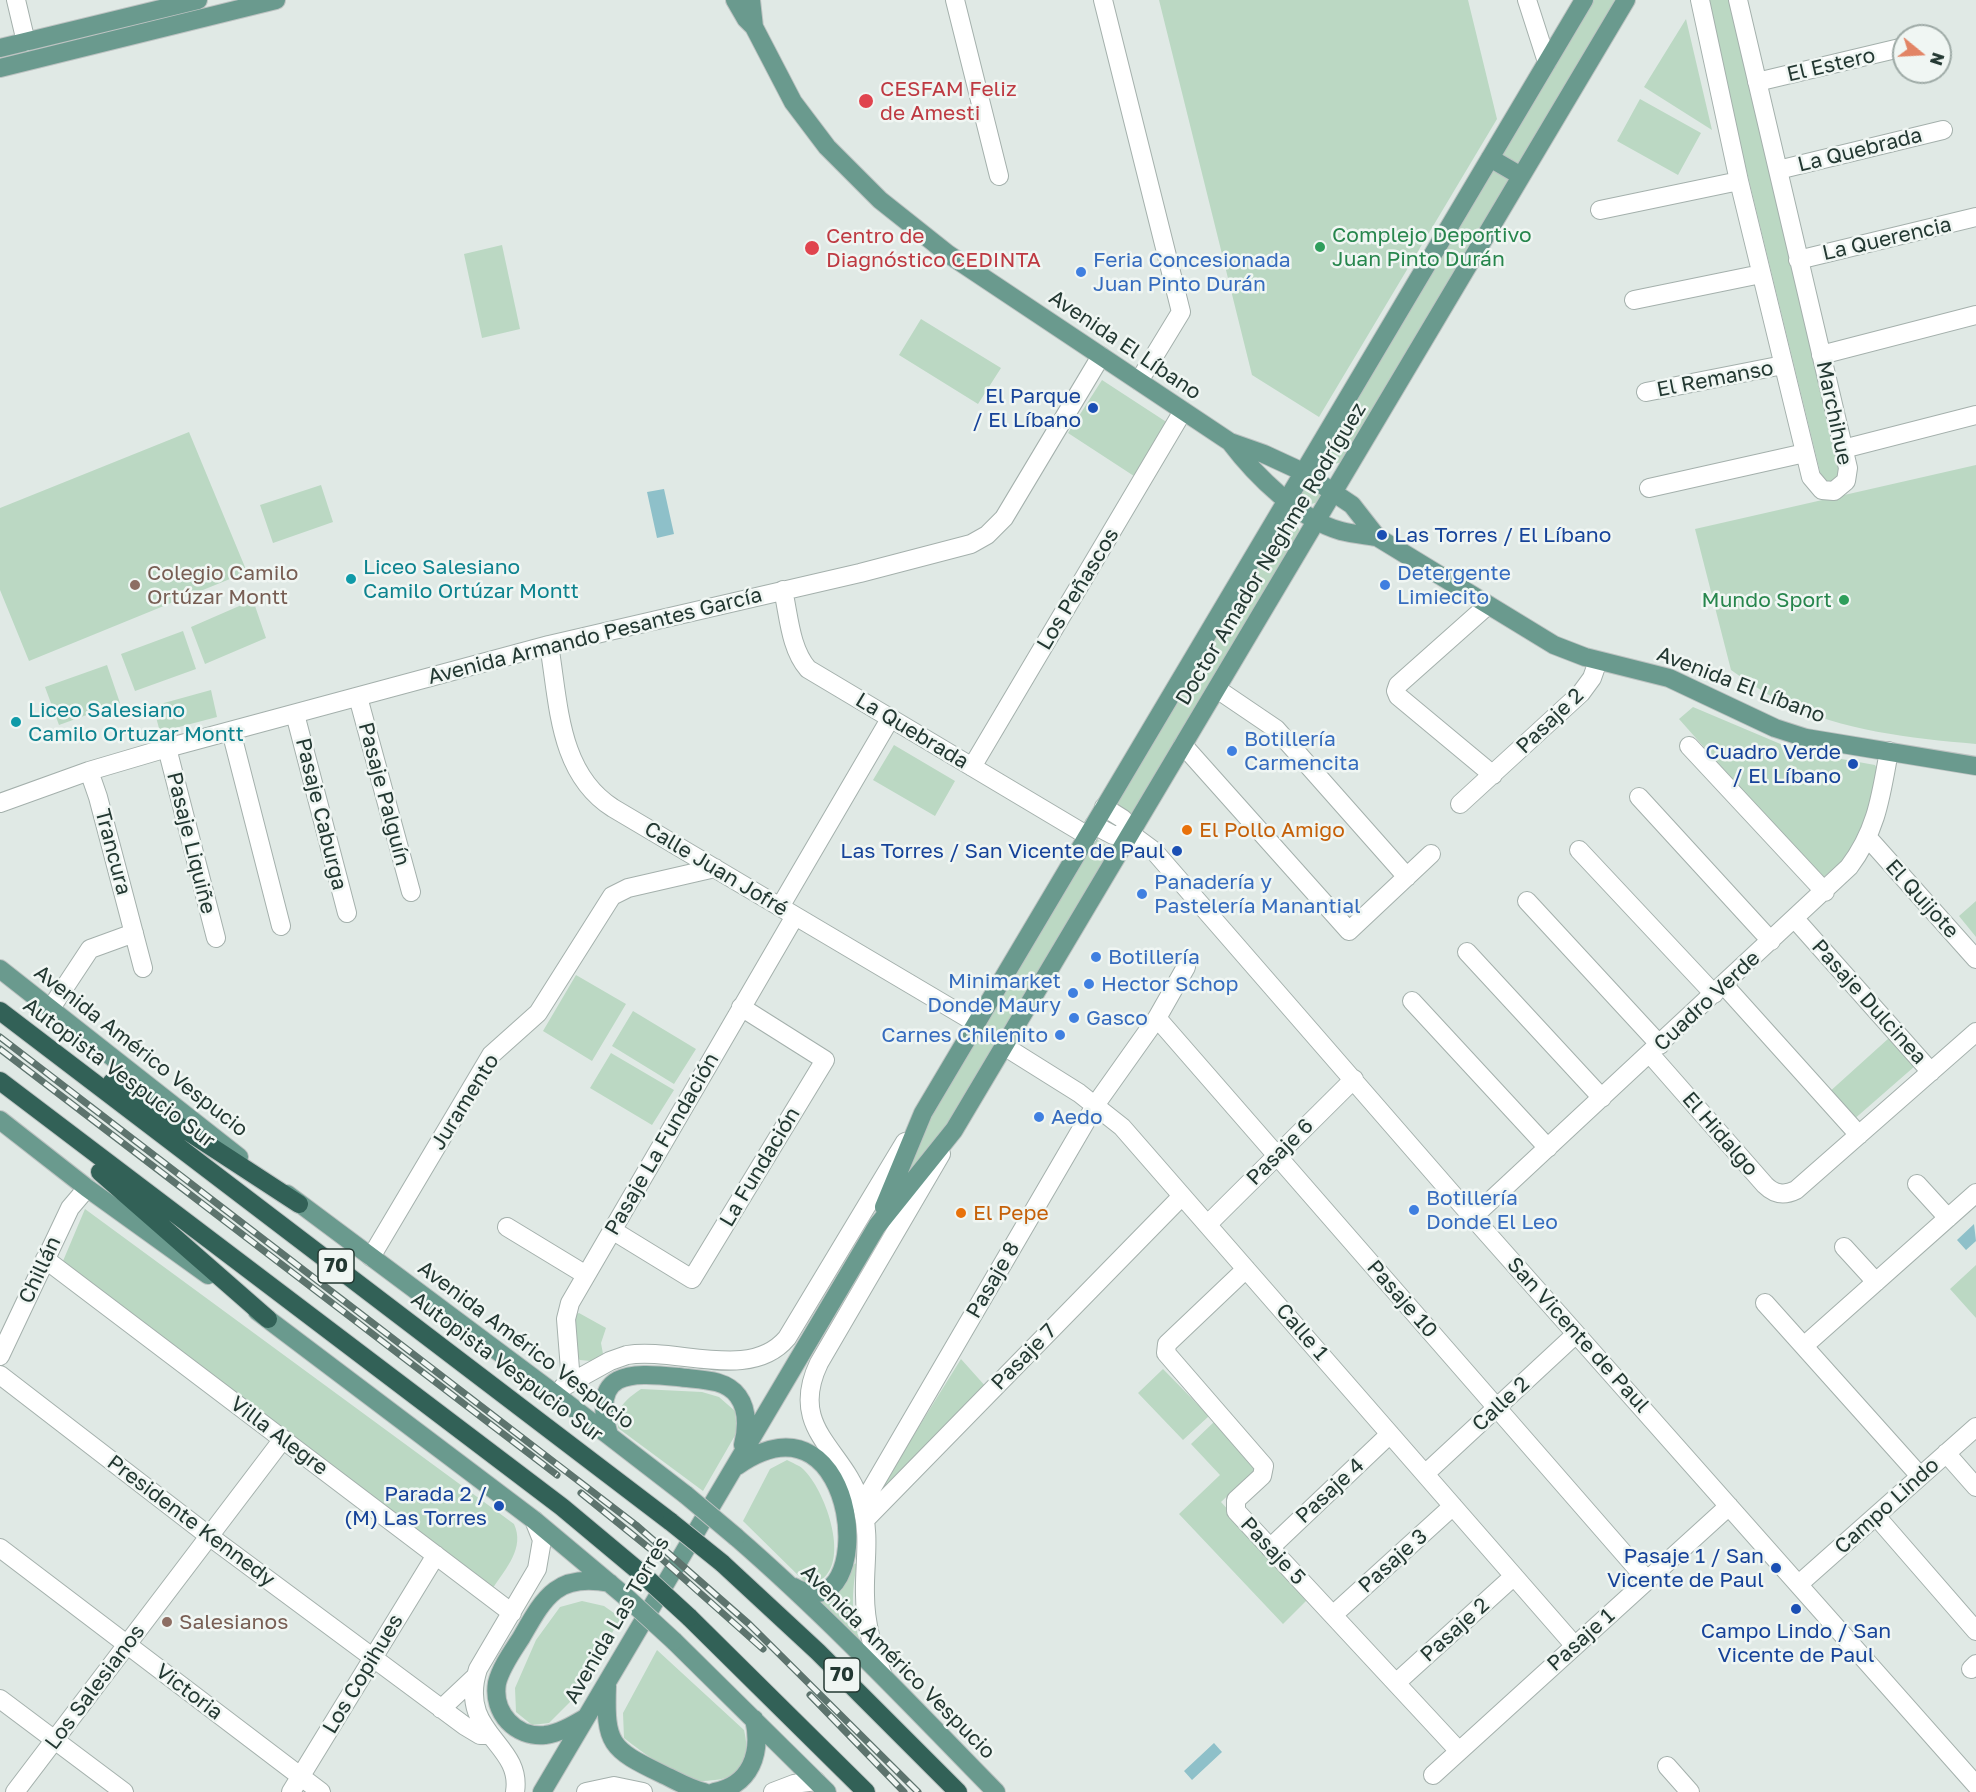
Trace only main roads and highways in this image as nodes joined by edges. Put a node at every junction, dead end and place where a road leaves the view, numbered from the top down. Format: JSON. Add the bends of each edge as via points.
{"nodes":[{"id":1,"x":198,"y":0,"type":"edge"},
{"id":2,"x":276,"y":0,"type":"edge"},
{"id":3,"x":735,"y":0,"type":"edge"},
{"id":4,"x":751,"y":0,"type":"edge"},
{"id":5,"x":1584,"y":0,"type":"edge"},
{"id":6,"x":1626,"y":0,"type":"edge"},
{"id":7,"x":754,"y":27,"type":"junction"},
{"id":8,"x":0,"y":48,"type":"edge"},
{"id":9,"x":0,"y":68,"type":"edge"},
{"id":10,"x":1490,"y":158,"type":"junction"},
{"id":11,"x":1521,"y":176,"type":"junction"},
{"id":12,"x":1230,"y":442,"type":"junction"},
{"id":13,"x":1303,"y":472,"type":"junction"},
{"id":14,"x":1333,"y":492,"type":"junction"},
{"id":15,"x":1286,"y":500,"type":"junction"},
{"id":16,"x":1317,"y":519,"type":"junction"},
{"id":17,"x":1377,"y":537,"type":"junction"},
{"id":18,"x":1976,"y":766,"type":"edge"},
{"id":19,"x":0,"y":969,"type":"edge"},
{"id":20,"x":0,"y":1010,"type":"edge"},
{"id":21,"x":0,"y":1082,"type":"edge"},
{"id":22,"x":0,"y":1120,"type":"edge"},
{"id":23,"x":299,"y":1204,"type":"junction"},
{"id":24,"x":877,"y":1226,"type":"junction"},
{"id":25,"x":268,"y":1319,"type":"junction"},
{"id":26,"x":609,"y":1435,"type":"junction"},
{"id":27,"x":741,"y":1455,"type":"junction"},
{"id":28,"x":731,"y":1471,"type":"junction"},
{"id":29,"x":610,"y":1583,"type":"junction"},
{"id":30,"x":788,"y":1583,"type":"junction"},
{"id":31,"x":607,"y":1681,"type":"junction"},
{"id":32,"x":587,"y":1717,"type":"junction"},
{"id":33,"x":754,"y":1719,"type":"junction"},
{"id":34,"x":821,"y":1786,"type":"edge"},
{"id":35,"x":542,"y":1792,"type":"edge"},
{"id":36,"x":704,"y":1792,"type":"edge"},
{"id":37,"x":714,"y":1792,"type":"edge"},
{"id":38,"x":866,"y":1792,"type":"edge"},
{"id":39,"x":958,"y":1792,"type":"edge"},
{"id":40,"x":996,"y":1792,"type":"edge"}],
"edges":[{"from":1,"to":8,"type":"main road"},
{"from":2,"to":9,"type":"main road"},
{"from":3,"to":7,"type":"main road","name":"Avenida El Líbano"},
{"from":4,"to":7,"type":"main road","name":"Avenida El Líbano"},
{"from":5,"to":10,"type":"main road","name":"Doctor Amador Neghme Rodríguez"},
{"from":6,"to":11,"type":"main road","name":"Doctor Amador Neghme Rodríguez"},
{"from":7,"to":12,"type":"main road","name":"Avenida El Líbano","via":[[793,102],[863,184],[925,237]]},
{"from":10,"to":11,"type":"main road"},
{"from":10,"to":13,"type":"main road","name":"Doctor Amador Neghme Rodríguez"},
{"from":11,"to":14,"type":"main road","name":"Doctor Amador Neghme Rodríguez"},
{"from":12,"to":13,"type":"main road","name":"Avenida El Líbano"},
{"from":12,"to":15,"type":"main road","name":"Avenida El Líbano","via":[[1253,472]]},
{"from":13,"to":14,"type":"main road","name":"Avenida El Líbano"},
{"from":13,"to":15,"type":"main road","name":"Doctor Amador Neghme Rodríguez"},
{"from":14,"to":16,"type":"main road","name":"Doctor Amador Neghme Rodríguez"},
{"from":14,"to":17,"type":"main road","name":"Avenida El Líbano","via":[[1352,505]]},
{"from":15,"to":16,"type":"main road","name":"Avenida El Líbano"},
{"from":15,"to":24,"type":"main road","name":"Doctor Amador Neghme Rodríguez","via":[[923,1113]]},
{"from":16,"to":17,"type":"main road","name":"Avenida El Líbano","via":[[1339,530]]},
{"from":16,"to":24,"type":"main road","name":"Doctor Amador Neghme Rodríguez","via":[[954,1130]]},
{"from":17,"to":18,"type":"main road","name":"Avenida El Líbano","via":[[1554,645],[1598,661],[1669,678],[1796,735]]},
{"from":19,"to":23,"type":"main road","name":"Avenida Américo Vespucio"},
{"from":20,"to":23,"type":"highway"},
{"from":20,"to":39,"type":"highway","name":"Autopista Vespucio Sur","number":"70","bridge":true,"via":[[722,1563],[827,1660]]},
{"from":21,"to":25,"type":"highway"},
{"from":21,"to":38,"type":"highway","bridge":true,"via":[[554,1502],[641,1573]]},
{"from":22,"to":25,"type":"main road"},
{"from":23,"to":26,"type":"main road","name":"Avenida Américo Vespucio"},
{"from":24,"to":27,"type":"main road","name":"Doctor Amador Neghme Rodríguez"},
{"from":25,"to":29,"type":"main road","via":[[534,1520]]},
{"from":26,"to":27,"type":"main road","via":[[605,1399],[612,1386],[624,1377],[639,1373],[714,1382],[734,1392],[744,1409],[746,1428]]},
{"from":26,"to":30,"type":"main road","name":"Avenida Américo Vespucio","bridge":true},
{"from":27,"to":28,"type":"main road","name":"Doctor Amador Neghme Rodríguez"},
{"from":28,"to":30,"type":"main road","via":[[765,1450],[787,1446],[805,1452],[819,1463],[838,1491],[849,1534],[848,1555],[841,1573],[830,1586],[816,1592]]},
{"from":28,"to":31,"type":"main road","name":"Avenida Las Torres"},
{"from":29,"to":32,"type":"main road","via":[[570,1581],[552,1592],[537,1610],[497,1683],[496,1697],[502,1714],[523,1732],[549,1734]]},
{"from":29,"to":33,"type":"main road","bridge":true},
{"from":30,"to":40,"type":"main road","name":"Avenida Américo Vespucio"},
{"from":31,"to":32,"type":"main road","name":"Avenida Las Torres"},
{"from":31,"to":36,"type":"main road","via":[[607,1727],[617,1748],[639,1763]]},
{"from":32,"to":35,"type":"main road","name":"Avenida Las Torres"},
{"from":33,"to":34,"type":"main road"},
{"from":33,"to":37,"type":"main road","via":[[758,1747],[751,1767],[734,1785]]}]}
